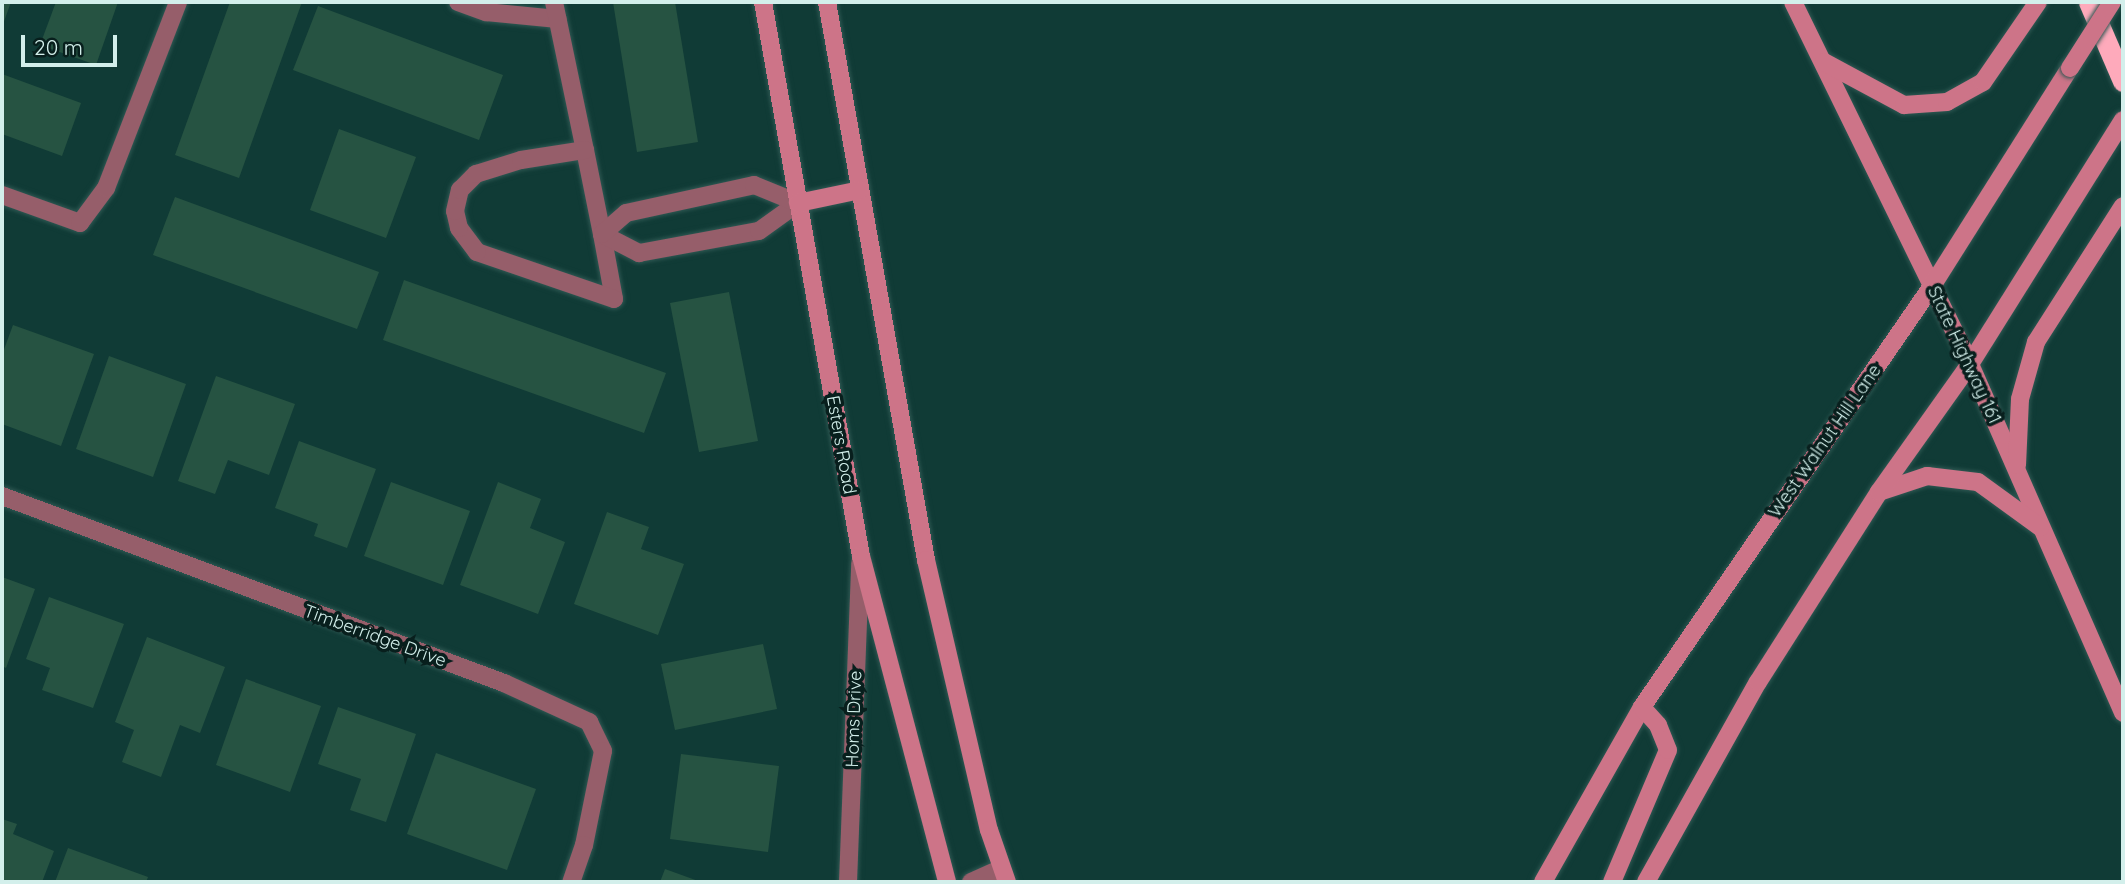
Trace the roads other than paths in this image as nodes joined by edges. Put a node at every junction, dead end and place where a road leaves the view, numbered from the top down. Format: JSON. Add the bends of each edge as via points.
{"nodes":[{"id":1,"x":178,"y":2,"type":"edge"},
{"id":2,"x":458,"y":2,"type":"edge"},
{"id":3,"x":763,"y":2,"type":"edge"},
{"id":4,"x":828,"y":2,"type":"edge"},
{"id":5,"x":1793,"y":2,"type":"edge"},
{"id":6,"x":2038,"y":2,"type":"edge"},
{"id":7,"x":2089,"y":2,"type":"edge"},
{"id":8,"x":2112,"y":2,"type":"edge"},
{"id":9,"x":556,"y":10,"type":"edge"},
{"id":10,"x":1824,"y":62,"type":"junction"},
{"id":11,"x":2123,"y":81,"type":"edge"},
{"id":12,"x":2123,"y":120,"type":"edge"},
{"id":13,"x":585,"y":150,"type":"junction"},
{"id":14,"x":860,"y":190,"type":"junction"},
{"id":15,"x":2,"y":195,"type":"edge"},
{"id":16,"x":798,"y":203,"type":"junction"},
{"id":17,"x":2123,"y":206,"type":"edge"},
{"id":18,"x":602,"y":234,"type":"junction"},
{"id":19,"x":1932,"y":286,"type":"junction"},
{"id":20,"x":1970,"y":364,"type":"junction"},
{"id":21,"x":2017,"y":472,"type":"junction"},
{"id":22,"x":1879,"y":492,"type":"junction"},
{"id":23,"x":2,"y":496,"type":"edge"},
{"id":24,"x":2042,"y":528,"type":"junction"},
{"id":25,"x":860,"y":556,"type":"junction"},
{"id":26,"x":1642,"y":707,"type":"junction"},
{"id":27,"x":2123,"y":713,"type":"edge"},
{"id":28,"x":1004,"y":875,"type":"edge"},
{"id":29,"x":571,"y":882,"type":"edge"},
{"id":30,"x":848,"y":882,"type":"edge"},
{"id":31,"x":947,"y":882,"type":"edge"},
{"id":32,"x":971,"y":882,"type":"edge"},
{"id":33,"x":1544,"y":882,"type":"edge"},
{"id":34,"x":1612,"y":882,"type":"edge"},
{"id":35,"x":1646,"y":882,"type":"edge"}],
"edges":[{"from":1,"to":15,"type":"street","via":[[106,188],[80,223]]},
{"from":2,"to":9,"type":"street","via":[[486,12]]},
{"from":3,"to":16,"type":"main road","name":"Esters Road"},
{"from":4,"to":14,"type":"main road"},
{"from":5,"to":10,"type":"main road","name":"State Highway 161"},
{"from":6,"to":10,"type":"main road","via":[[1983,82],[1947,102],[1904,105]]},
{"from":7,"to":11,"type":"highway"},
{"from":8,"to":19,"type":"main road","name":"West Walnut Hill Lane","bridge":true},
{"from":9,"to":13,"type":"street"},
{"from":10,"to":19,"type":"main road","name":"State Highway 161"},
{"from":12,"to":20,"type":"main road"},
{"from":13,"to":18,"type":"street"},
{"from":13,"to":18,"type":"street","via":[[521,160],[475,174],[460,190],[455,211],[463,235],[477,252],[614,299]]},
{"from":14,"to":16,"type":"main road"},
{"from":14,"to":28,"type":"main road","via":[[926,560]]},
{"from":16,"to":18,"type":"street","via":[[754,185],[626,213]]},
{"from":16,"to":18,"type":"street","via":[[759,231],[639,253]]},
{"from":16,"to":25,"type":"main road","name":"Esters Road"},
{"from":17,"to":21,"type":"main road","via":[[2036,342],[2020,399]]},
{"from":19,"to":20,"type":"main road","name":"State Highway 161"},
{"from":19,"to":26,"type":"main road","name":"West Walnut Hill Lane"},
{"from":20,"to":21,"type":"main road","name":"State Highway 161"},
{"from":20,"to":22,"type":"main road"},
{"from":21,"to":24,"type":"main road","name":"State Highway 161"},
{"from":22,"to":24,"type":"main road","via":[[1927,476],[1978,482]]},
{"from":22,"to":35,"type":"main road","via":[[1758,682]]},
{"from":23,"to":29,"type":"street","name":"Timberridge Drive","via":[[504,683],[589,722],[603,751],[584,845]]},
{"from":24,"to":27,"type":"main road","name":"State Highway 161"},
{"from":25,"to":30,"type":"street","name":"Homs Drive"},
{"from":25,"to":31,"type":"main road","name":"Esters Road"},
{"from":26,"to":33,"type":"main road","name":"West Walnut Hill Lane"},
{"from":26,"to":34,"type":"main road","via":[[1658,725],[1668,750]]},
{"from":28,"to":32,"type":"street"}]}
